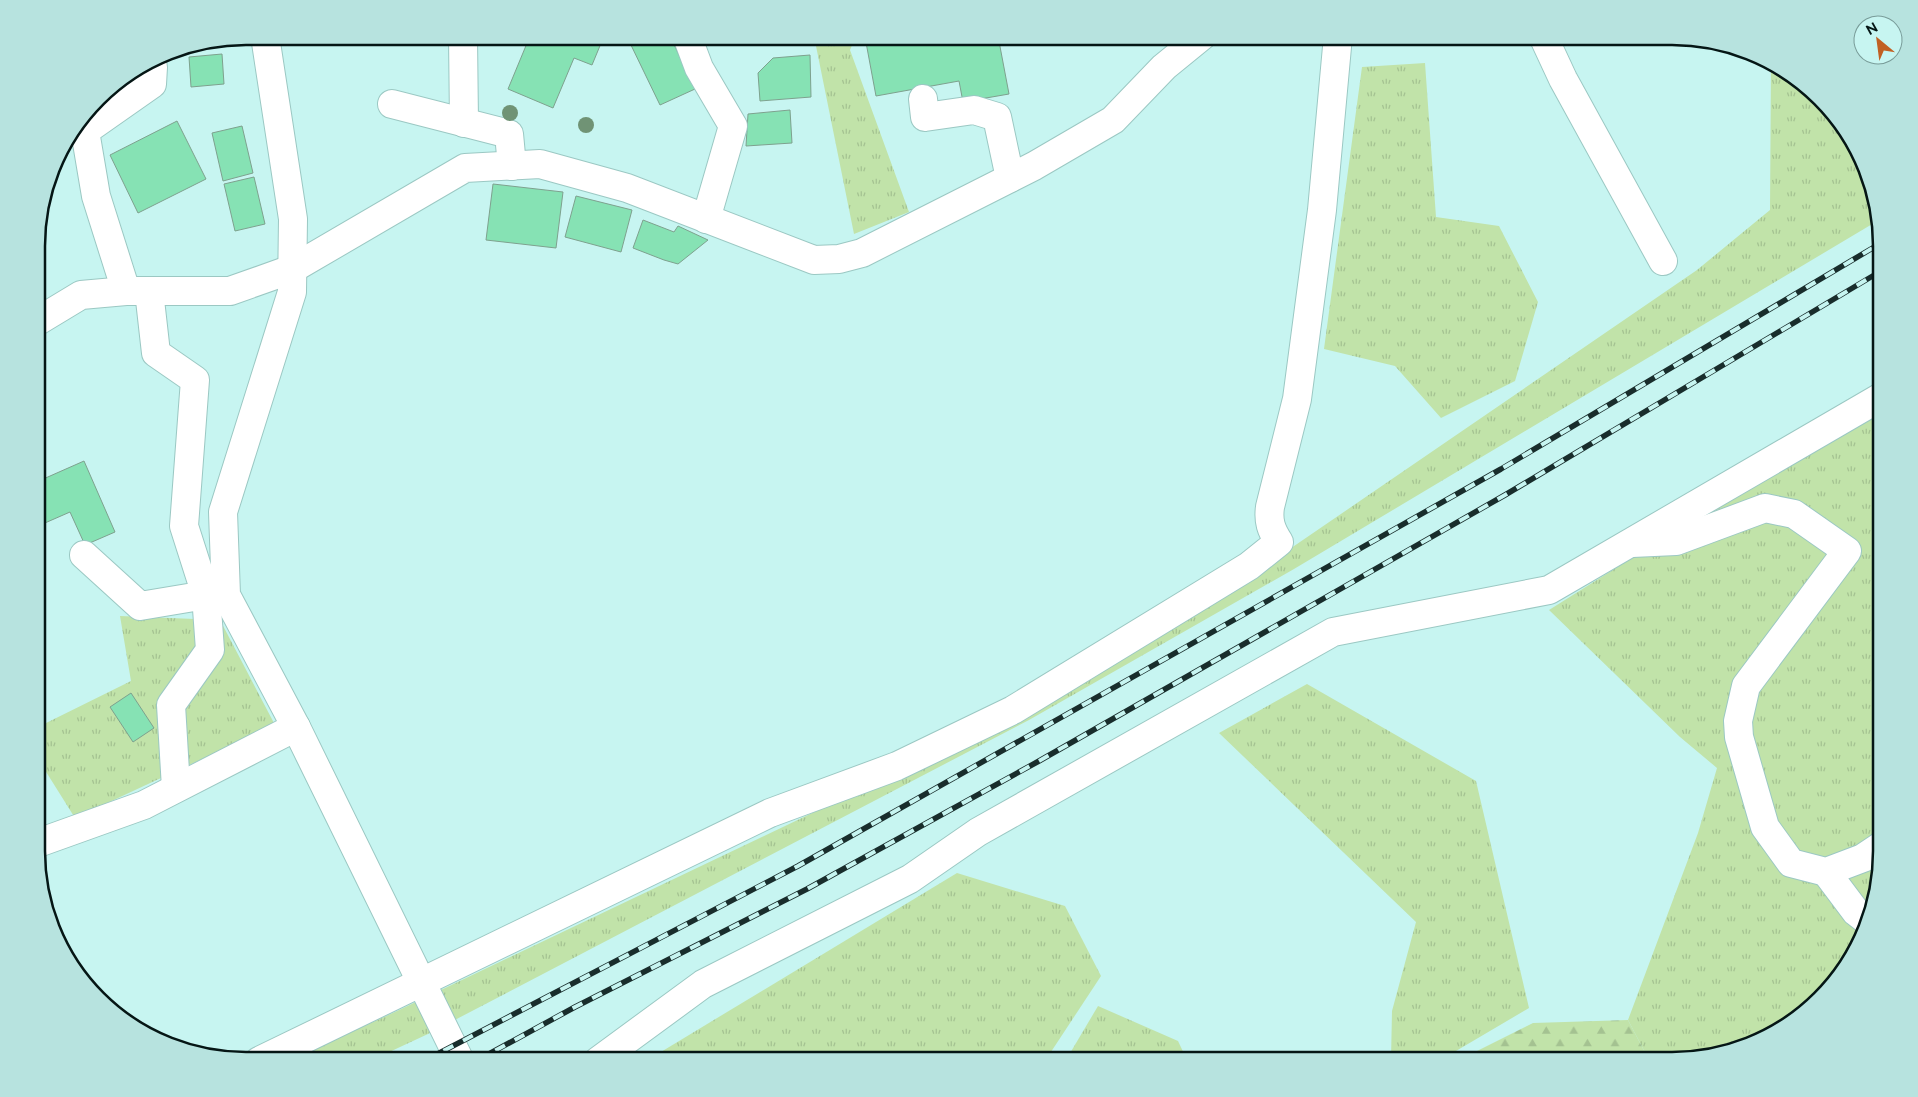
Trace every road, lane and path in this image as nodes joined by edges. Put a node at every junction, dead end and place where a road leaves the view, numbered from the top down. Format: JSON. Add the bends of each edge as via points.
{"nodes":[{"id":1,"x":266,"y":45,"type":"edge"},
{"id":2,"x":463,"y":45,"type":"edge"},
{"id":3,"x":690,"y":45,"type":"edge"},
{"id":4,"x":1191,"y":45,"type":"edge"},
{"id":5,"x":1337,"y":45,"type":"edge"},
{"id":6,"x":1547,"y":45,"type":"edge"},
{"id":7,"x":154,"y":68,"type":"edge"},
{"id":8,"x":923,"y":98,"type":"dead end"},
{"id":9,"x":392,"y":104,"type":"dead end"},
{"id":10,"x":464,"y":123,"type":"junction"},
{"id":11,"x":86,"y":125,"type":"edge"},
{"id":12,"x":83,"y":129,"type":"edge"},
{"id":13,"x":512,"y":166,"type":"junction"},
{"id":14,"x":1010,"y":178,"type":"junction"},
{"id":15,"x":706,"y":219,"type":"junction"},
{"id":16,"x":1663,"y":261,"type":"dead end"},
{"id":17,"x":292,"y":269,"type":"junction"},
{"id":18,"x":138,"y":291,"type":"junction"},
{"id":19,"x":45,"y":317,"type":"edge"},
{"id":20,"x":1873,"y":402,"type":"edge"},
{"id":21,"x":1628,"y":543,"type":"junction"},
{"id":22,"x":84,"y":555,"type":"dead end"},
{"id":23,"x":216,"y":595,"type":"junction"},
{"id":24,"x":296,"y":727,"type":"junction"},
{"id":25,"x":176,"y":788,"type":"junction"},
{"id":26,"x":45,"y":840,"type":"edge"},
{"id":27,"x":1873,"y":851,"type":"edge"},
{"id":28,"x":1826,"y":872,"type":"junction"},
{"id":29,"x":1862,"y":916,"type":"edge"},
{"id":30,"x":421,"y":983,"type":"junction"},
{"id":31,"x":278,"y":1052,"type":"edge"},
{"id":32,"x":456,"y":1052,"type":"edge"},
{"id":33,"x":610,"y":1052,"type":"edge"}],
"edges":[{"from":1,"to":17,"type":"street","via":[[294,220]]},
{"from":2,"to":10,"type":"street"},
{"from":3,"to":15,"type":"street","via":[[699,68],[733,126]]},
{"from":4,"to":14,"type":"street","via":[[1164,67],[1113,120]]},
{"from":5,"to":30,"type":"street","via":[[1322,210],[1298,399],[1270,506],[1271,530],[1279,542],[1249,566],[1013,710],[897,766],[770,813]]},
{"from":6,"to":16,"type":"street"},
{"from":7,"to":11,"type":"street","via":[[152,84]]},
{"from":8,"to":14,"type":"street","via":[[925,118],[974,110],[997,117]]},
{"from":9,"to":10,"type":"street"},
{"from":10,"to":13,"type":"street","via":[[509,134]]},
{"from":12,"to":18,"type":"street","via":[[96,196]]},
{"from":13,"to":15,"type":"street","via":[[540,164],[626,188]]},
{"from":13,"to":17,"type":"street","via":[[464,168]]},
{"from":14,"to":15,"type":"street","via":[[886,243],[839,259],[814,260]]},
{"from":17,"to":18,"type":"street","via":[[230,291]]},
{"from":17,"to":23,"type":"street","via":[[291,299],[223,512]]},
{"from":18,"to":19,"type":"street","via":[[81,295]]},
{"from":18,"to":23,"type":"street","via":[[156,353],[196,380],[184,526]]},
{"from":20,"to":21,"type":"street"},
{"from":21,"to":28,"type":"street","via":[[1676,541],[1765,508],[1794,514],[1847,550],[1746,686],[1738,721],[1739,737],[1765,827],[1791,863]]},
{"from":21,"to":33,"type":"street","via":[[1548,590],[1333,632],[978,832],[910,879],[703,984]]},
{"from":22,"to":23,"type":"street","via":[[140,606]]},
{"from":23,"to":24,"type":"street"},
{"from":23,"to":25,"type":"street","via":[[210,650],[171,705]]},
{"from":24,"to":25,"type":"street"},
{"from":24,"to":30,"type":"street"},
{"from":25,"to":26,"type":"street","via":[[144,805]]},
{"from":27,"to":28,"type":"street"},
{"from":28,"to":29,"type":"street"},
{"from":30,"to":31,"type":"street"},
{"from":30,"to":32,"type":"street"}]}
